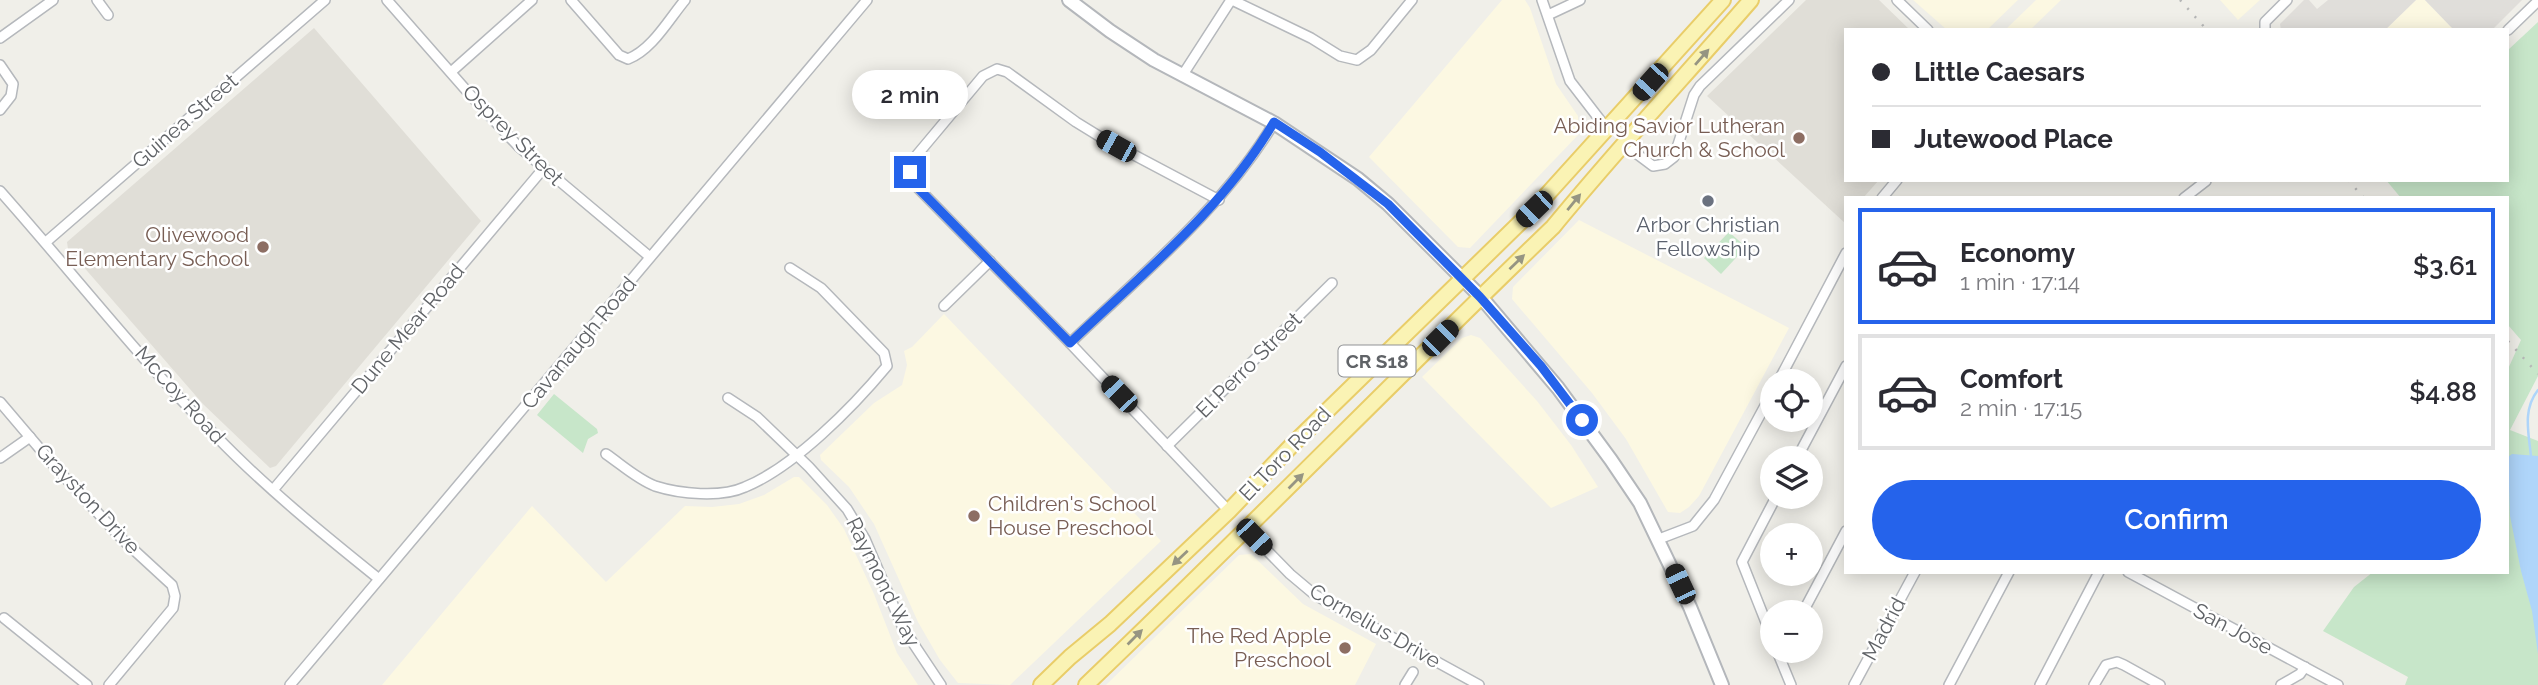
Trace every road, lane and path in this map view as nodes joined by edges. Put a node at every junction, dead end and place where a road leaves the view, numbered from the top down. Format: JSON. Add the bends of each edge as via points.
{"nodes":[{"id":1,"x":54,"y":0,"type":"edge"},
{"id":2,"x":97,"y":0,"type":"edge"},
{"id":3,"x":325,"y":0,"type":"edge"},
{"id":4,"x":387,"y":0,"type":"edge"},
{"id":5,"x":532,"y":0,"type":"edge"},
{"id":6,"x":571,"y":0,"type":"edge"},
{"id":7,"x":685,"y":0,"type":"edge"},
{"id":8,"x":867,"y":0,"type":"edge"},
{"id":9,"x":1069,"y":0,"type":"edge"},
{"id":10,"x":1232,"y":0,"type":"edge"},
{"id":11,"x":1412,"y":0,"type":"edge"},
{"id":12,"x":1542,"y":0,"type":"edge"},
{"id":13,"x":1580,"y":0,"type":"edge"},
{"id":14,"x":1723,"y":0,"type":"edge"},
{"id":15,"x":1751,"y":0,"type":"edge"},
{"id":16,"x":1789,"y":0,"type":"edge"},
{"id":17,"x":1897,"y":0,"type":"edge"},
{"id":18,"x":2287,"y":0,"type":"edge"},
{"id":19,"x":2538,"y":1,"type":"edge"},
{"id":20,"x":108,"y":15,"type":"dead end"},
{"id":21,"x":1548,"y":15,"type":"junction"},
{"id":22,"x":1926,"y":28,"type":"edge"},
{"id":23,"x":2265,"y":28,"type":"edge"},
{"id":24,"x":2509,"y":29,"type":"edge"},
{"id":25,"x":0,"y":38,"type":"edge"},
{"id":26,"x":0,"y":65,"type":"edge"},
{"id":27,"x":451,"y":72,"type":"junction"},
{"id":28,"x":1182,"y":76,"type":"junction"},
{"id":29,"x":0,"y":110,"type":"edge"},
{"id":30,"x":1274,"y":122,"type":"junction"},
{"id":31,"x":1607,"y":129,"type":"junction"},
{"id":32,"x":1625,"y":145,"type":"junction"},
{"id":33,"x":543,"y":169,"type":"junction"},
{"id":34,"x":1895,"y":182,"type":"edge"},
{"id":35,"x":2205,"y":182,"type":"edge"},
{"id":36,"x":0,"y":191,"type":"edge"},
{"id":37,"x":1884,"y":196,"type":"edge"},
{"id":38,"x":2187,"y":196,"type":"edge"},
{"id":39,"x":1219,"y":200,"type":"junction"},
{"id":40,"x":46,"y":242,"type":"junction"},
{"id":41,"x":650,"y":257,"type":"junction"},
{"id":42,"x":1844,"y":258,"type":"edge"},
{"id":43,"x":990,"y":261,"type":"junction"},
{"id":44,"x":790,"y":268,"type":"dead end"},
{"id":45,"x":1461,"y":278,"type":"junction"},
{"id":46,"x":1332,"y":284,"type":"dead end"},
{"id":47,"x":1480,"y":297,"type":"junction"},
{"id":48,"x":944,"y":306,"type":"dead end"},
{"id":49,"x":1070,"y":343,"type":"junction"},
{"id":50,"x":1785,"y":369,"type":"edge"},
{"id":51,"x":1844,"y":374,"type":"edge"},
{"id":52,"x":728,"y":398,"type":"dead end"},
{"id":53,"x":0,"y":402,"type":"edge"},
{"id":54,"x":1760,"y":415,"type":"edge"},
{"id":55,"x":30,"y":437,"type":"junction"},
{"id":56,"x":1167,"y":446,"type":"junction"},
{"id":57,"x":1804,"y":446,"type":"edge"},
{"id":58,"x":606,"y":454,"type":"dead end"},
{"id":59,"x":797,"y":456,"type":"junction"},
{"id":60,"x":0,"y":458,"type":"edge"},
{"id":61,"x":273,"y":490,"type":"junction"},
{"id":62,"x":1769,"y":509,"type":"edge"},
{"id":63,"x":1229,"y":511,"type":"junction"},
{"id":64,"x":1247,"y":530,"type":"junction"},
{"id":65,"x":1844,"y":535,"type":"edge"},
{"id":66,"x":1659,"y":539,"type":"junction"},
{"id":67,"x":1914,"y":574,"type":"edge"},
{"id":68,"x":2008,"y":574,"type":"edge"},
{"id":69,"x":2098,"y":574,"type":"edge"},
{"id":70,"x":2133,"y":574,"type":"edge"},
{"id":71,"x":379,"y":579,"type":"junction"},
{"id":72,"x":1809,"y":600,"type":"edge"},
{"id":73,"x":1760,"y":607,"type":"edge"},
{"id":74,"x":4,"y":618,"type":"dead end"},
{"id":75,"x":1783,"y":663,"type":"edge"},
{"id":76,"x":2305,"y":667,"type":"junction"},
{"id":77,"x":1413,"y":672,"type":"dead end"},
{"id":78,"x":86,"y":685,"type":"edge"},
{"id":79,"x":110,"y":685,"type":"edge"},
{"id":80,"x":290,"y":685,"type":"edge"},
{"id":81,"x":941,"y":685,"type":"edge"},
{"id":82,"x":1041,"y":685,"type":"edge"},
{"id":83,"x":1086,"y":685,"type":"edge"},
{"id":84,"x":1405,"y":685,"type":"edge"},
{"id":85,"x":1479,"y":685,"type":"edge"},
{"id":86,"x":1722,"y":685,"type":"edge"},
{"id":87,"x":1791,"y":685,"type":"edge"},
{"id":88,"x":1854,"y":685,"type":"edge"},
{"id":89,"x":1949,"y":685,"type":"edge"},
{"id":90,"x":2040,"y":685,"type":"edge"},
{"id":91,"x":2094,"y":685,"type":"edge"},
{"id":92,"x":2160,"y":685,"type":"edge"},
{"id":93,"x":2281,"y":685,"type":"edge"},
{"id":94,"x":2338,"y":685,"type":"edge"}],
"edges":[{"from":1,"to":25,"type":"street"},
{"from":2,"to":20,"type":"street"},
{"from":3,"to":40,"type":"street","name":"Guinea Street"},
{"from":4,"to":27,"type":"street","name":"Osprey Street"},
{"from":5,"to":27,"type":"street"},
{"from":6,"to":7,"type":"street","via":[[619,55],[628,59],[642,50]]},
{"from":8,"to":41,"type":"street","name":"Cavanaugh Road"},
{"from":9,"to":28,"type":"main road","via":[[1110,32]]},
{"from":10,"to":11,"type":"street","via":[[1340,56],[1357,60],[1371,50]]},
{"from":10,"to":28,"type":"street"},
{"from":12,"to":21,"type":"street"},
{"from":13,"to":21,"type":"street"},
{"from":14,"to":31,"type":"main road","name":"El Toro Road","number":"CR S18"},
{"from":32,"to":15,"type":"main road","name":"El Toro Road","number":"CR S18","one_way":true},
{"from":16,"to":32,"type":"street","via":[[1696,90],[1670,161],[1653,166]]},
{"from":17,"to":22,"type":"street"},
{"from":18,"to":23,"type":"street"},
{"from":19,"to":24,"type":"street"},
{"from":21,"to":31,"type":"street","via":[[1570,81]]},
{"from":26,"to":29,"type":"street","via":[[13,84],[11,96]]},
{"from":27,"to":33,"type":"street","name":"Osprey Street"},
{"from":28,"to":30,"type":"main road"},
{"from":30,"to":39,"type":"street"},
{"from":30,"to":45,"type":"main road","via":[[1388,204]]},
{"from":31,"to":32,"type":"main road"},
{"from":31,"to":45,"type":"main road","name":"El Toro Road","number":"CR S18","via":[[1534,209]]},
{"from":47,"to":32,"type":"main road","name":"El Toro Road","number":"CR S18","one_way":true,"via":[[1553,227]]},
{"from":33,"to":41,"type":"street","name":"Osprey Street"},
{"from":33,"to":61,"type":"street","name":"Dune Mear Road"},
{"from":34,"to":37,"type":"street"},
{"from":35,"to":38,"type":"street"},
{"from":36,"to":40,"type":"street","name":"McCoy Road"},
{"from":39,"to":43,"type":"street","via":[[1102,138],[997,69],[983,76],[916,155],[910,172],[916,186]]},
{"from":39,"to":49,"type":"street"},
{"from":40,"to":61,"type":"street","name":"McCoy Road","via":[[191,411]]},
{"from":41,"to":71,"type":"street","name":"Cavanaugh Road"},
{"from":42,"to":50,"type":"street"},
{"from":43,"to":48,"type":"street"},
{"from":43,"to":49,"type":"street"},
{"from":44,"to":59,"type":"street","via":[[821,288],[867,335],[887,366]]},
{"from":45,"to":47,"type":"main road"},
{"from":45,"to":63,"type":"main road","name":"El Toro Road","number":"CR S18"},
{"from":46,"to":56,"type":"street","name":"El Perro Street"},
{"from":64,"to":47,"type":"main road","name":"El Toro Road","number":"CR S18","one_way":true},
{"from":47,"to":66,"type":"main road","via":[[1541,366],[1605,450]]},
{"from":49,"to":56,"type":"street"},
{"from":51,"to":57,"type":"street"},
{"from":52,"to":59,"type":"street","name":"Raymond Way","via":[[757,417]]},
{"from":53,"to":55,"type":"street","name":"Grayston Drive"},
{"from":54,"to":66,"type":"street","via":[[1714,500],[1693,526]]},
{"from":55,"to":60,"type":"street"},
{"from":55,"to":79,"type":"street","name":"Grayston Drive","via":[[122,539],[172,585],[173,608]]},
{"from":56,"to":63,"type":"street"},
{"from":58,"to":59,"type":"street","via":[[655,486],[690,494],[746,487]]},
{"from":59,"to":81,"type":"street","name":"Raymond Way","via":[[851,515],[903,628]]},
{"from":61,"to":71,"type":"street","name":"McCoy Road"},
{"from":62,"to":73,"type":"street","via":[[1743,566]]},
{"from":63,"to":64,"type":"main road"},
{"from":63,"to":82,"type":"main road","name":"El Toro Road","number":"CR S18","one_way":true},
{"from":83,"to":64,"type":"main road","name":"El Toro Road","number":"CR S18","one_way":true},
{"from":64,"to":85,"type":"street","name":"Cornelius Drive","via":[[1315,595]]},
{"from":65,"to":72,"type":"street"},
{"from":66,"to":86,"type":"main road"},
{"from":67,"to":88,"type":"street","name":"Madrid"},
{"from":68,"to":89,"type":"street"},
{"from":69,"to":90,"type":"street"},
{"from":70,"to":76,"type":"street","name":"San Jose"},
{"from":71,"to":80,"type":"street","name":"Cavanaugh Road"},
{"from":74,"to":78,"type":"street"},
{"from":75,"to":87,"type":"street"},
{"from":76,"to":93,"type":"street"},
{"from":76,"to":94,"type":"street","name":"San Jose"},
{"from":77,"to":84,"type":"street"},
{"from":91,"to":92,"type":"street","via":[[2110,662]]}]}
